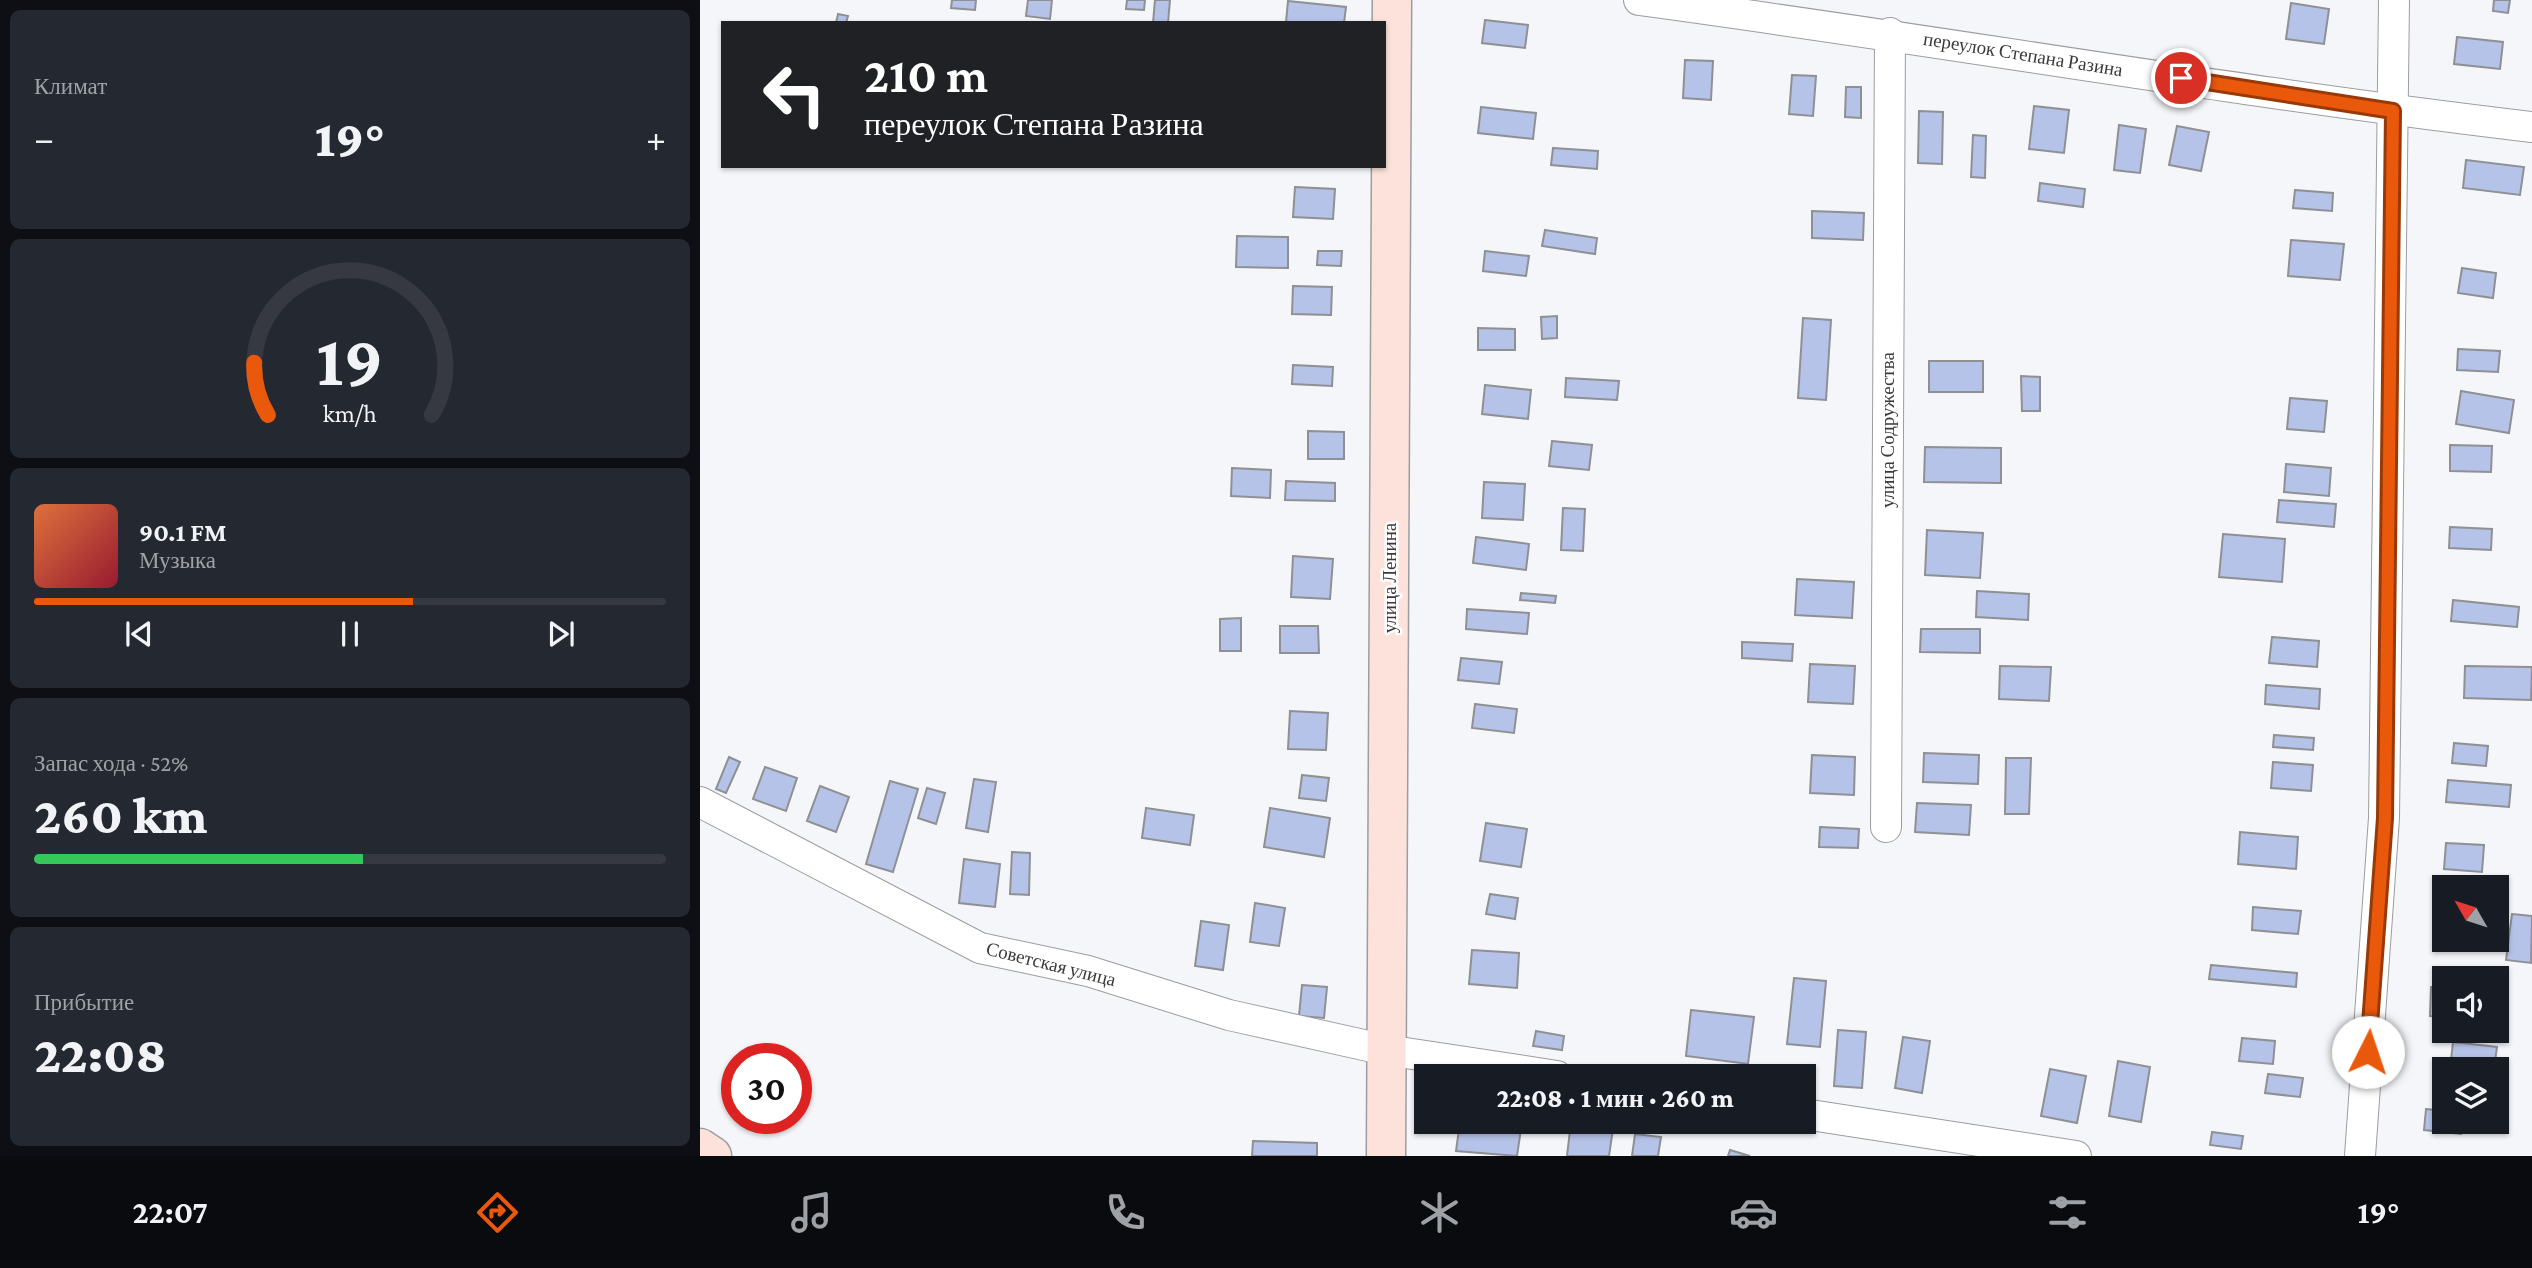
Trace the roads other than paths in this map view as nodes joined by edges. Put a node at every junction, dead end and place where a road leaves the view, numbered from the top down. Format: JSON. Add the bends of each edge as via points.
{"nodes":[{"id":1,"x":1392,"y":0,"type":"edge"},
{"id":2,"x":1639,"y":0,"type":"edge"},
{"id":3,"x":2394,"y":0,"type":"edge"},
{"id":4,"x":1890,"y":33,"type":"junction"},
{"id":5,"x":2393,"y":111,"type":"junction"},
{"id":6,"x":2532,"y":127,"type":"edge"},
{"id":7,"x":700,"y":802,"type":"edge"},
{"id":8,"x":1886,"y":827,"type":"dead end"},
{"id":9,"x":1386,"y":1050,"type":"junction"},
{"id":10,"x":1478,"y":1064,"type":"edge"},
{"id":11,"x":1816,"y":1116,"type":"edge"},
{"id":12,"x":700,"y":1148,"type":"edge"},
{"id":13,"x":712,"y":1156,"type":"edge"},
{"id":14,"x":1386,"y":1156,"type":"edge"},
{"id":15,"x":2076,"y":1156,"type":"edge"},
{"id":16,"x":2360,"y":1156,"type":"edge"}],
"edges":[{"from":1,"to":9,"type":"street","name":"улица Ленина"},
{"from":2,"to":4,"type":"street","name":"переулок Степана Разина"},
{"from":3,"to":5,"type":"street"},
{"from":4,"to":5,"type":"street","name":"переулок Степана Разина"},
{"from":4,"to":8,"type":"street","name":"улица Содружества"},
{"from":5,"to":6,"type":"street","name":"переулок Степана Разина"},
{"from":5,"to":16,"type":"street","via":[[2385,818]]},
{"from":7,"to":9,"type":"street","name":"Советская улица","via":[[980,948],[1088,971],[1229,1015]]},
{"from":9,"to":10,"type":"street","name":"Советская улица"},
{"from":9,"to":14,"type":"street","name":"улица Ленина"},
{"from":11,"to":15,"type":"street"},
{"from":12,"to":13,"type":"street"}]}
